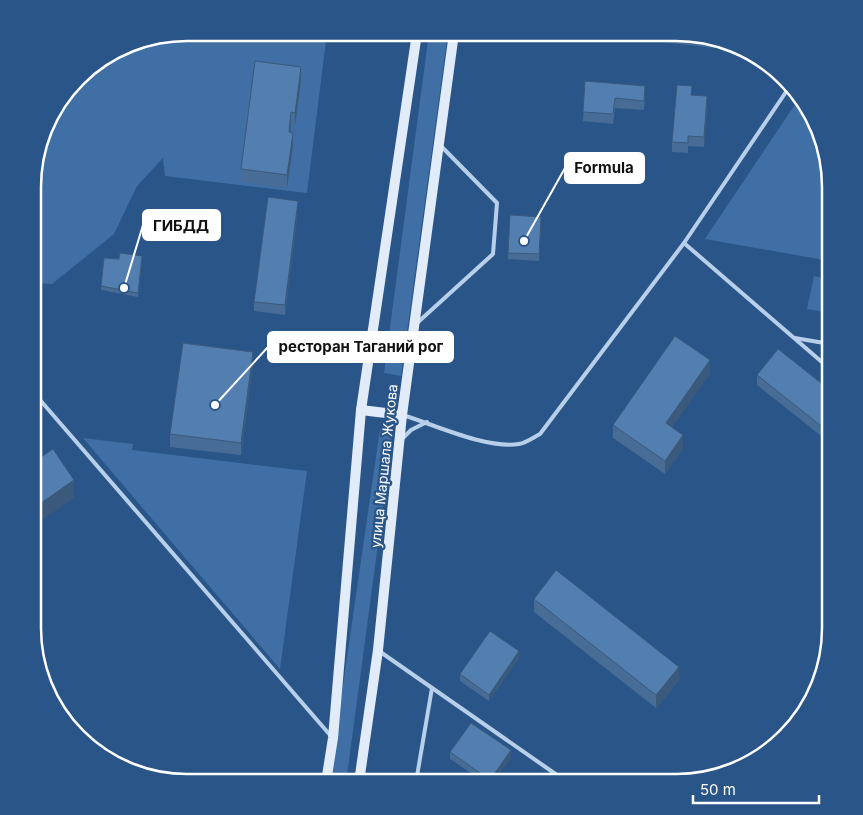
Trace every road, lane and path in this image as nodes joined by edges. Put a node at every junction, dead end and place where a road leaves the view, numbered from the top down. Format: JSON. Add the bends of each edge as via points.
{"nodes":[{"id":1,"x":416,"y":41,"type":"edge"},
{"id":2,"x":453,"y":42,"type":"edge"},
{"id":3,"x":786,"y":92,"type":"edge"},
{"id":4,"x":439,"y":144,"type":"junction"},
{"id":5,"x":684,"y":243,"type":"junction"},
{"id":6,"x":414,"y":326,"type":"junction"},
{"id":7,"x":794,"y":338,"type":"junction"},
{"id":8,"x":821,"y":343,"type":"edge"},
{"id":9,"x":821,"y":361,"type":"edge"},
{"id":10,"x":41,"y":402,"type":"edge"},
{"id":11,"x":361,"y":410,"type":"junction"},
{"id":12,"x":402,"y":415,"type":"junction"},
{"id":13,"x":426,"y":422,"type":"junction"},
{"id":14,"x":399,"y":442,"type":"junction"},
{"id":15,"x":378,"y":650,"type":"junction"},
{"id":16,"x":432,"y":688,"type":"junction"},
{"id":17,"x":333,"y":738,"type":"junction"},
{"id":18,"x":554,"y":773,"type":"edge"},
{"id":19,"x":327,"y":774,"type":"edge"},
{"id":20,"x":360,"y":774,"type":"edge"},
{"id":21,"x":417,"y":774,"type":"edge"}],
"edges":[{"from":1,"to":11,"type":"main road","name":"улица Маршала Жукова"},
{"from":2,"to":4,"type":"main road","name":"улица Маршала Жукова"},
{"from":3,"to":5,"type":"lane"},
{"from":4,"to":6,"type":"main road","name":"улица Маршала Жукова"},
{"from":4,"to":6,"type":"lane","via":[[497,203],[493,254]]},
{"from":5,"to":7,"type":"lane"},
{"from":5,"to":13,"type":"lane","via":[[540,434],[520,444],[502,444],[443,430]]},
{"from":6,"to":12,"type":"main road","name":"улица Маршала Жукова"},
{"from":7,"to":8,"type":"lane"},
{"from":7,"to":9,"type":"lane"},
{"from":10,"to":17,"type":"lane"},
{"from":11,"to":12,"type":"main road"},
{"from":11,"to":17,"type":"main road","name":"улица Маршала Жукова"},
{"from":12,"to":13,"type":"lane"},
{"from":12,"to":14,"type":"main road","name":"улица Маршала Жукова"},
{"from":13,"to":14,"type":"lane"},
{"from":14,"to":15,"type":"main road","name":"улица Маршала Жукова"},
{"from":15,"to":16,"type":"lane"},
{"from":15,"to":20,"type":"main road","name":"улица Маршала Жукова"},
{"from":16,"to":18,"type":"lane"},
{"from":16,"to":21,"type":"lane"},
{"from":17,"to":19,"type":"main road","name":"улица Маршала Жукова"}]}
